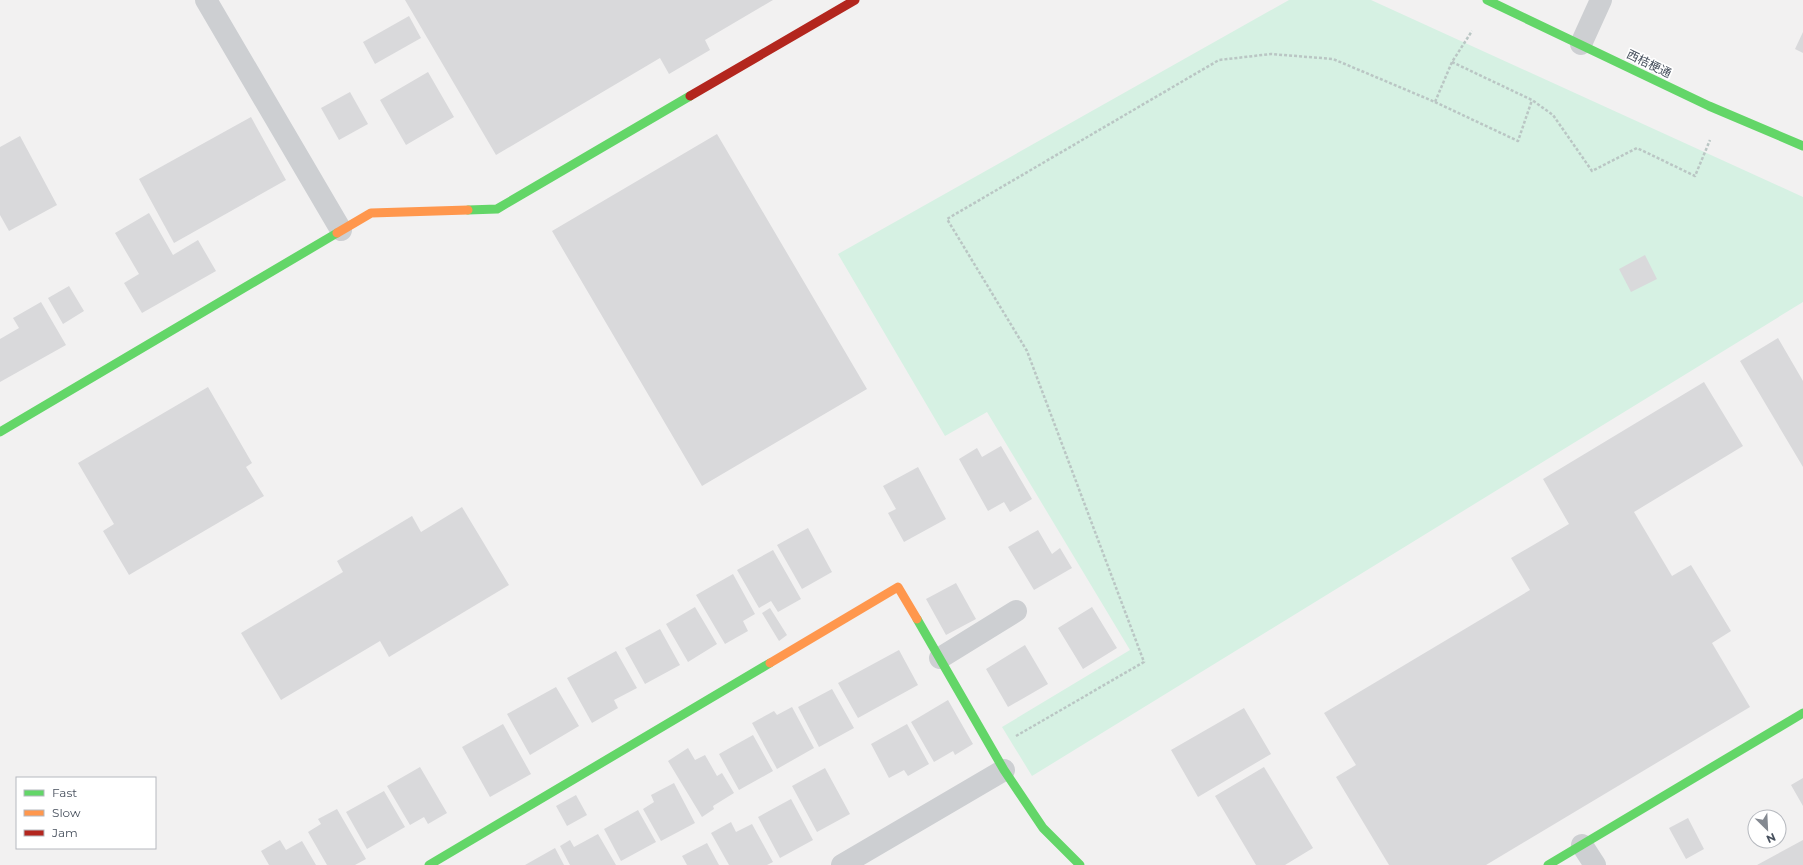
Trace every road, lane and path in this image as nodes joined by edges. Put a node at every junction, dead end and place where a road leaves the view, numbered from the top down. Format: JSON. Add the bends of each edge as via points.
{"nodes":[{"id":1,"x":206,"y":0,"type":"edge"},
{"id":2,"x":855,"y":0,"type":"edge"},
{"id":3,"x":1487,"y":0,"type":"edge"},
{"id":4,"x":1601,"y":0,"type":"edge"},
{"id":5,"x":1472,"y":31,"type":"dead end"},
{"id":6,"x":1581,"y":44,"type":"junction"},
{"id":7,"x":1452,"y":62,"type":"junction"},
{"id":8,"x":1532,"y":100,"type":"junction"},
{"id":9,"x":1435,"y":102,"type":"junction"},
{"id":10,"x":1710,"y":140,"type":"dead end"},
{"id":11,"x":1803,"y":146,"type":"edge"},
{"id":12,"x":341,"y":230,"type":"junction"},
{"id":13,"x":0,"y":432,"type":"edge"},
{"id":14,"x":1016,"y":611,"type":"dead end"},
{"id":15,"x":940,"y":658,"type":"junction"},
{"id":16,"x":1803,"y":713,"type":"edge"},
{"id":17,"x":993,"y":749,"type":"junction"},
{"id":18,"x":1004,"y":770,"type":"junction"},
{"id":19,"x":1582,"y":845,"type":"junction"},
{"id":20,"x":428,"y":865,"type":"edge"},
{"id":21,"x":842,"y":865,"type":"edge"},
{"id":22,"x":1080,"y":865,"type":"edge"},
{"id":23,"x":1548,"y":865,"type":"edge"},
{"id":24,"x":1594,"y":865,"type":"edge"}],
"edges":[{"from":1,"to":12,"type":"street"},
{"from":2,"to":12,"type":"street","via":[[496,209],[371,213]]},
{"from":3,"to":6,"type":"street","name":"西桔梗通"},
{"from":4,"to":6,"type":"street"},
{"from":5,"to":7,"type":"path"},
{"from":6,"to":11,"type":"street","name":"西桔梗通","via":[[1709,106]]},
{"from":7,"to":8,"type":"path"},
{"from":7,"to":9,"type":"path"},
{"from":8,"to":9,"type":"path","via":[[1518,141]]},
{"from":8,"to":10,"type":"path","via":[[1553,115],[1592,171],[1637,148],[1695,176]]},
{"from":9,"to":17,"type":"path","via":[[1333,59],[1271,54],[1219,60],[947,218],[1026,351],[1144,662]]},
{"from":12,"to":13,"type":"street"},
{"from":14,"to":15,"type":"street"},
{"from":15,"to":17,"type":"street"},
{"from":15,"to":20,"type":"street","via":[[898,587]]},
{"from":16,"to":19,"type":"street"},
{"from":17,"to":18,"type":"street"},
{"from":18,"to":21,"type":"street"},
{"from":18,"to":22,"type":"street","via":[[1043,828]]},
{"from":19,"to":23,"type":"street"},
{"from":19,"to":24,"type":"street"}]}
